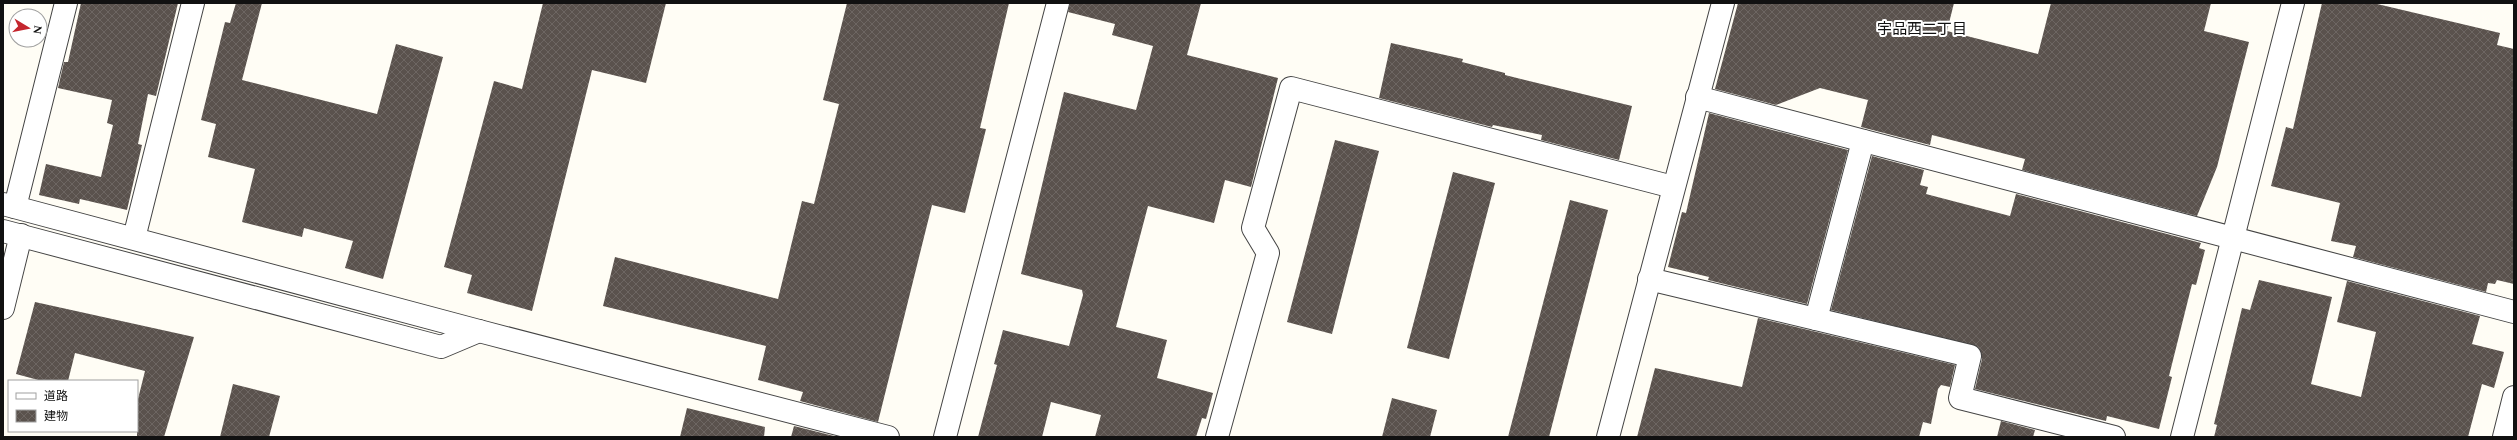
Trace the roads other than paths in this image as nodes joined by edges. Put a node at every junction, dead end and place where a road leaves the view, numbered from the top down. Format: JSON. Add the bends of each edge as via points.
{"nodes":[{"id":1,"x":66,"y":3,"type":"edge"},
{"id":2,"x":193,"y":3,"type":"edge"},
{"id":3,"x":1058,"y":3,"type":"edge"},
{"id":4,"x":1723,"y":3,"type":"edge"},
{"id":5,"x":2292,"y":3,"type":"edge"},
{"id":6,"x":1697,"y":97,"type":"junction"},
{"id":7,"x":1863,"y":141,"type":"junction"},
{"id":8,"x":1673,"y":187,"type":"junction"},
{"id":9,"x":9,"y":205,"type":"edge"},
{"id":10,"x":12,"y":233,"type":"edge"},
{"id":11,"x":134,"y":238,"type":"junction"},
{"id":12,"x":2233,"y":238,"type":"junction"},
{"id":13,"x":8,"y":266,"type":"edge"},
{"id":14,"x":1649,"y":279,"type":"junction"},
{"id":15,"x":3,"y":308,"type":"edge"},
{"id":16,"x":2514,"y":312,"type":"edge"},
{"id":17,"x":1816,"y":319,"type":"junction"},
{"id":18,"x":479,"y":331,"type":"junction"},
{"id":19,"x":2514,"y":397,"type":"edge"},
{"id":20,"x":848,"y":432,"type":"edge"},
{"id":21,"x":888,"y":437,"type":"edge"},
{"id":22,"x":945,"y":437,"type":"edge"},
{"id":23,"x":1217,"y":437,"type":"edge"},
{"id":24,"x":1608,"y":437,"type":"edge"},
{"id":25,"x":2114,"y":437,"type":"edge"},
{"id":26,"x":2182,"y":437,"type":"edge"},
{"id":27,"x":2504,"y":437,"type":"edge"}],
"edges":[{"from":1,"to":9,"type":"street"},
{"from":2,"to":11,"type":"street"},
{"from":3,"to":22,"type":"street"},
{"from":4,"to":6,"type":"street"},
{"from":5,"to":12,"type":"street"},
{"from":6,"to":7,"type":"street"},
{"from":6,"to":8,"type":"street"},
{"from":7,"to":12,"type":"street"},
{"from":7,"to":17,"type":"street"},
{"from":8,"to":14,"type":"street"},
{"from":8,"to":23,"type":"street","via":[[1291,88],[1254,228],[1268,253]]},
{"from":9,"to":11,"type":"street"},
{"from":10,"to":13,"type":"street"},
{"from":10,"to":18,"type":"street","via":[[441,347]]},
{"from":11,"to":18,"type":"street"},
{"from":12,"to":16,"type":"street"},
{"from":12,"to":26,"type":"street"},
{"from":13,"to":15,"type":"street"},
{"from":14,"to":17,"type":"street"},
{"from":14,"to":24,"type":"street"},
{"from":17,"to":25,"type":"street","via":[[1970,356],[1960,398]]},
{"from":18,"to":20,"type":"street"},
{"from":19,"to":27,"type":"street"},
{"from":20,"to":21,"type":"street"}]}
